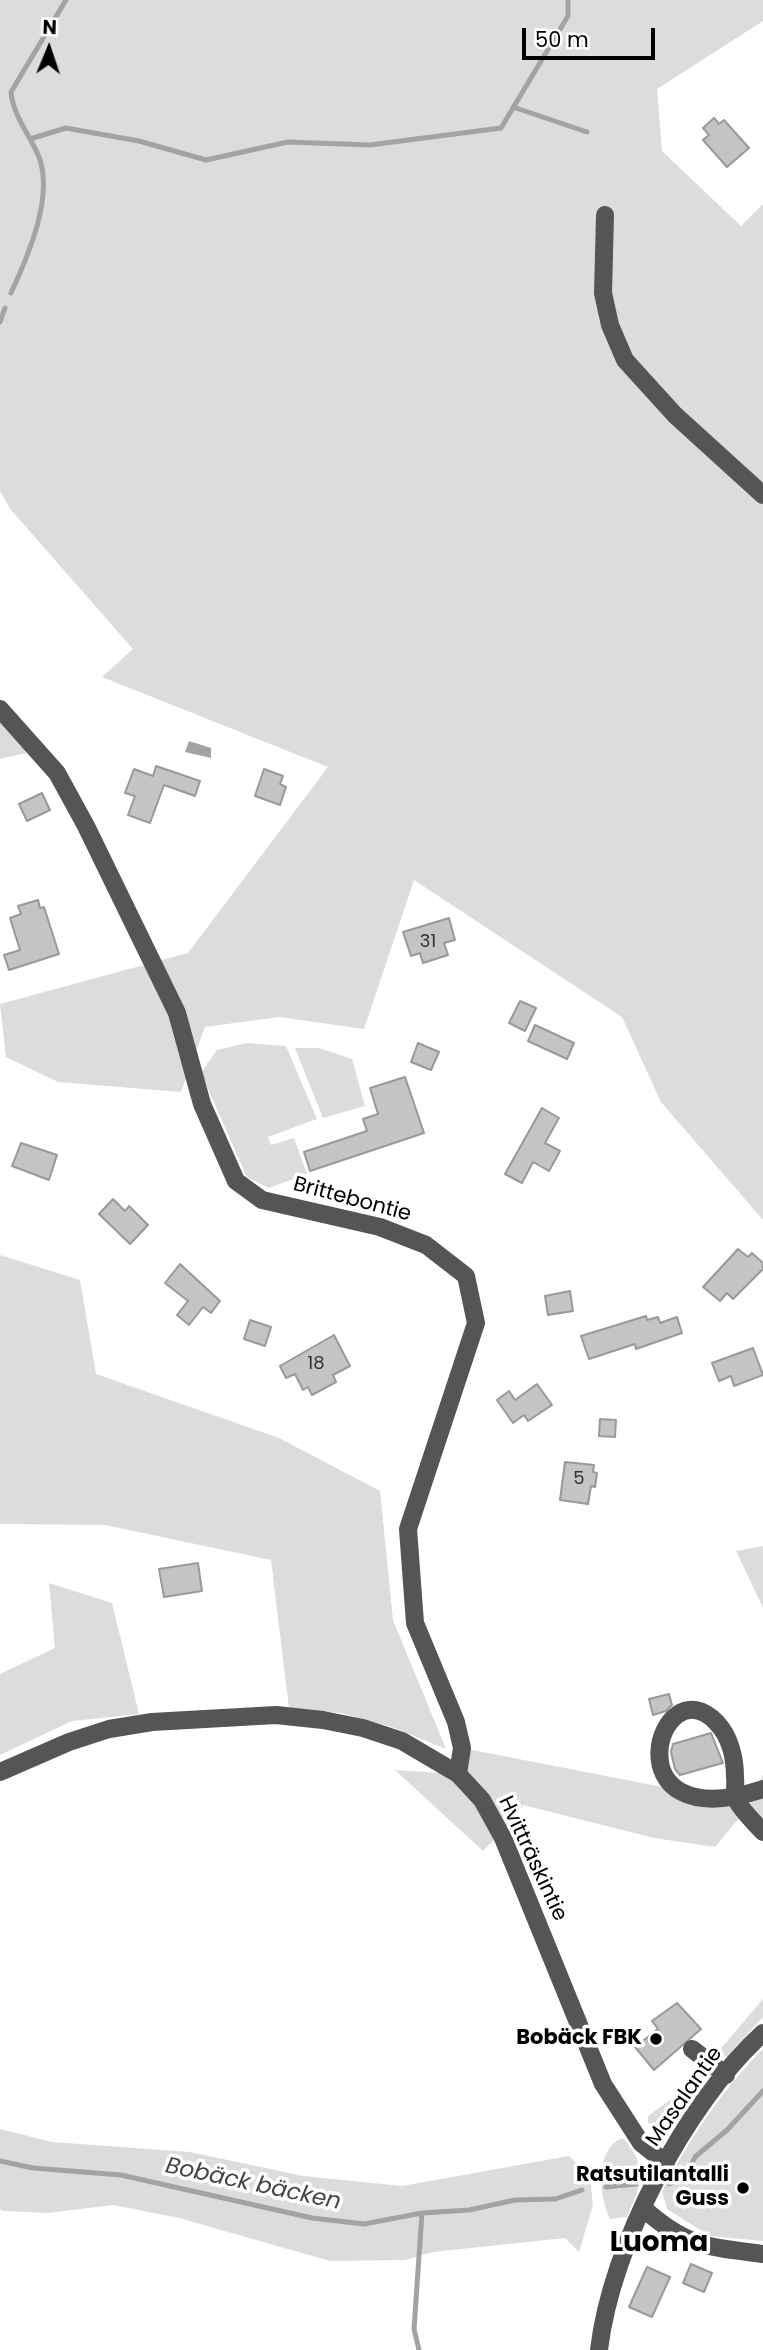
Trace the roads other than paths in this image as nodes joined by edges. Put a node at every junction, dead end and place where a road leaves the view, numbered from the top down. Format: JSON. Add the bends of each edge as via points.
{"nodes":[{"id":1,"x":604,"y":215,"type":"dead end"},
{"id":2,"x":763,"y":495,"type":"edge"},
{"id":3,"x":0,"y":709,"type":"edge"},
{"id":4,"x":0,"y":1772,"type":"edge"},
{"id":5,"x":458,"y":1774,"type":"junction"},
{"id":6,"x":763,"y":1788,"type":"edge"},
{"id":7,"x":736,"y":1798,"type":"junction"},
{"id":8,"x":763,"y":1832,"type":"edge"},
{"id":9,"x":763,"y":2033,"type":"edge"},
{"id":10,"x":692,"y":2049,"type":"dead end"},
{"id":11,"x":726,"y":2075,"type":"junction"},
{"id":12,"x":666,"y":2163,"type":"junction"},
{"id":13,"x":643,"y":2208,"type":"junction"},
{"id":14,"x":763,"y":2254,"type":"edge"},
{"id":15,"x":599,"y":2350,"type":"edge"}],
"edges":[{"from":1,"to":2,"type":"street","via":[[603,293],[625,360],[675,415]]},
{"from":3,"to":5,"type":"street","name":"Brittebontie","via":[[57,773],[86,826],[177,1013],[202,1104],[236,1181],[262,1200],[380,1227],[426,1245],[466,1276],[476,1323],[408,1529],[415,1623],[456,1722],[462,1748]]},
{"from":4,"to":5,"type":"street","name":"Hvitträskintie","via":[[109,1729],[276,1715],[363,1728],[402,1741]]},
{"from":5,"to":12,"type":"street","name":"Hvitträskintie","via":[[482,1800],[503,1838],[603,2084],[641,2143]]},
{"from":6,"to":7,"type":"street"},
{"from":7,"to":7,"type":"street","via":[[729,1741],[705,1713],[681,1713],[659,1739],[662,1773],[674,1789]]},
{"from":7,"to":8,"type":"street"},
{"from":9,"to":11,"type":"street","name":"Masalantie"},
{"from":10,"to":11,"type":"street"},
{"from":11,"to":12,"type":"street","name":"Masalantie"},
{"from":12,"to":13,"type":"street","name":"Masalantie"},
{"from":13,"to":14,"type":"street","via":[[677,2236],[700,2246]]},
{"from":13,"to":15,"type":"street","name":"Masalantie","via":[[616,2273]]}]}
